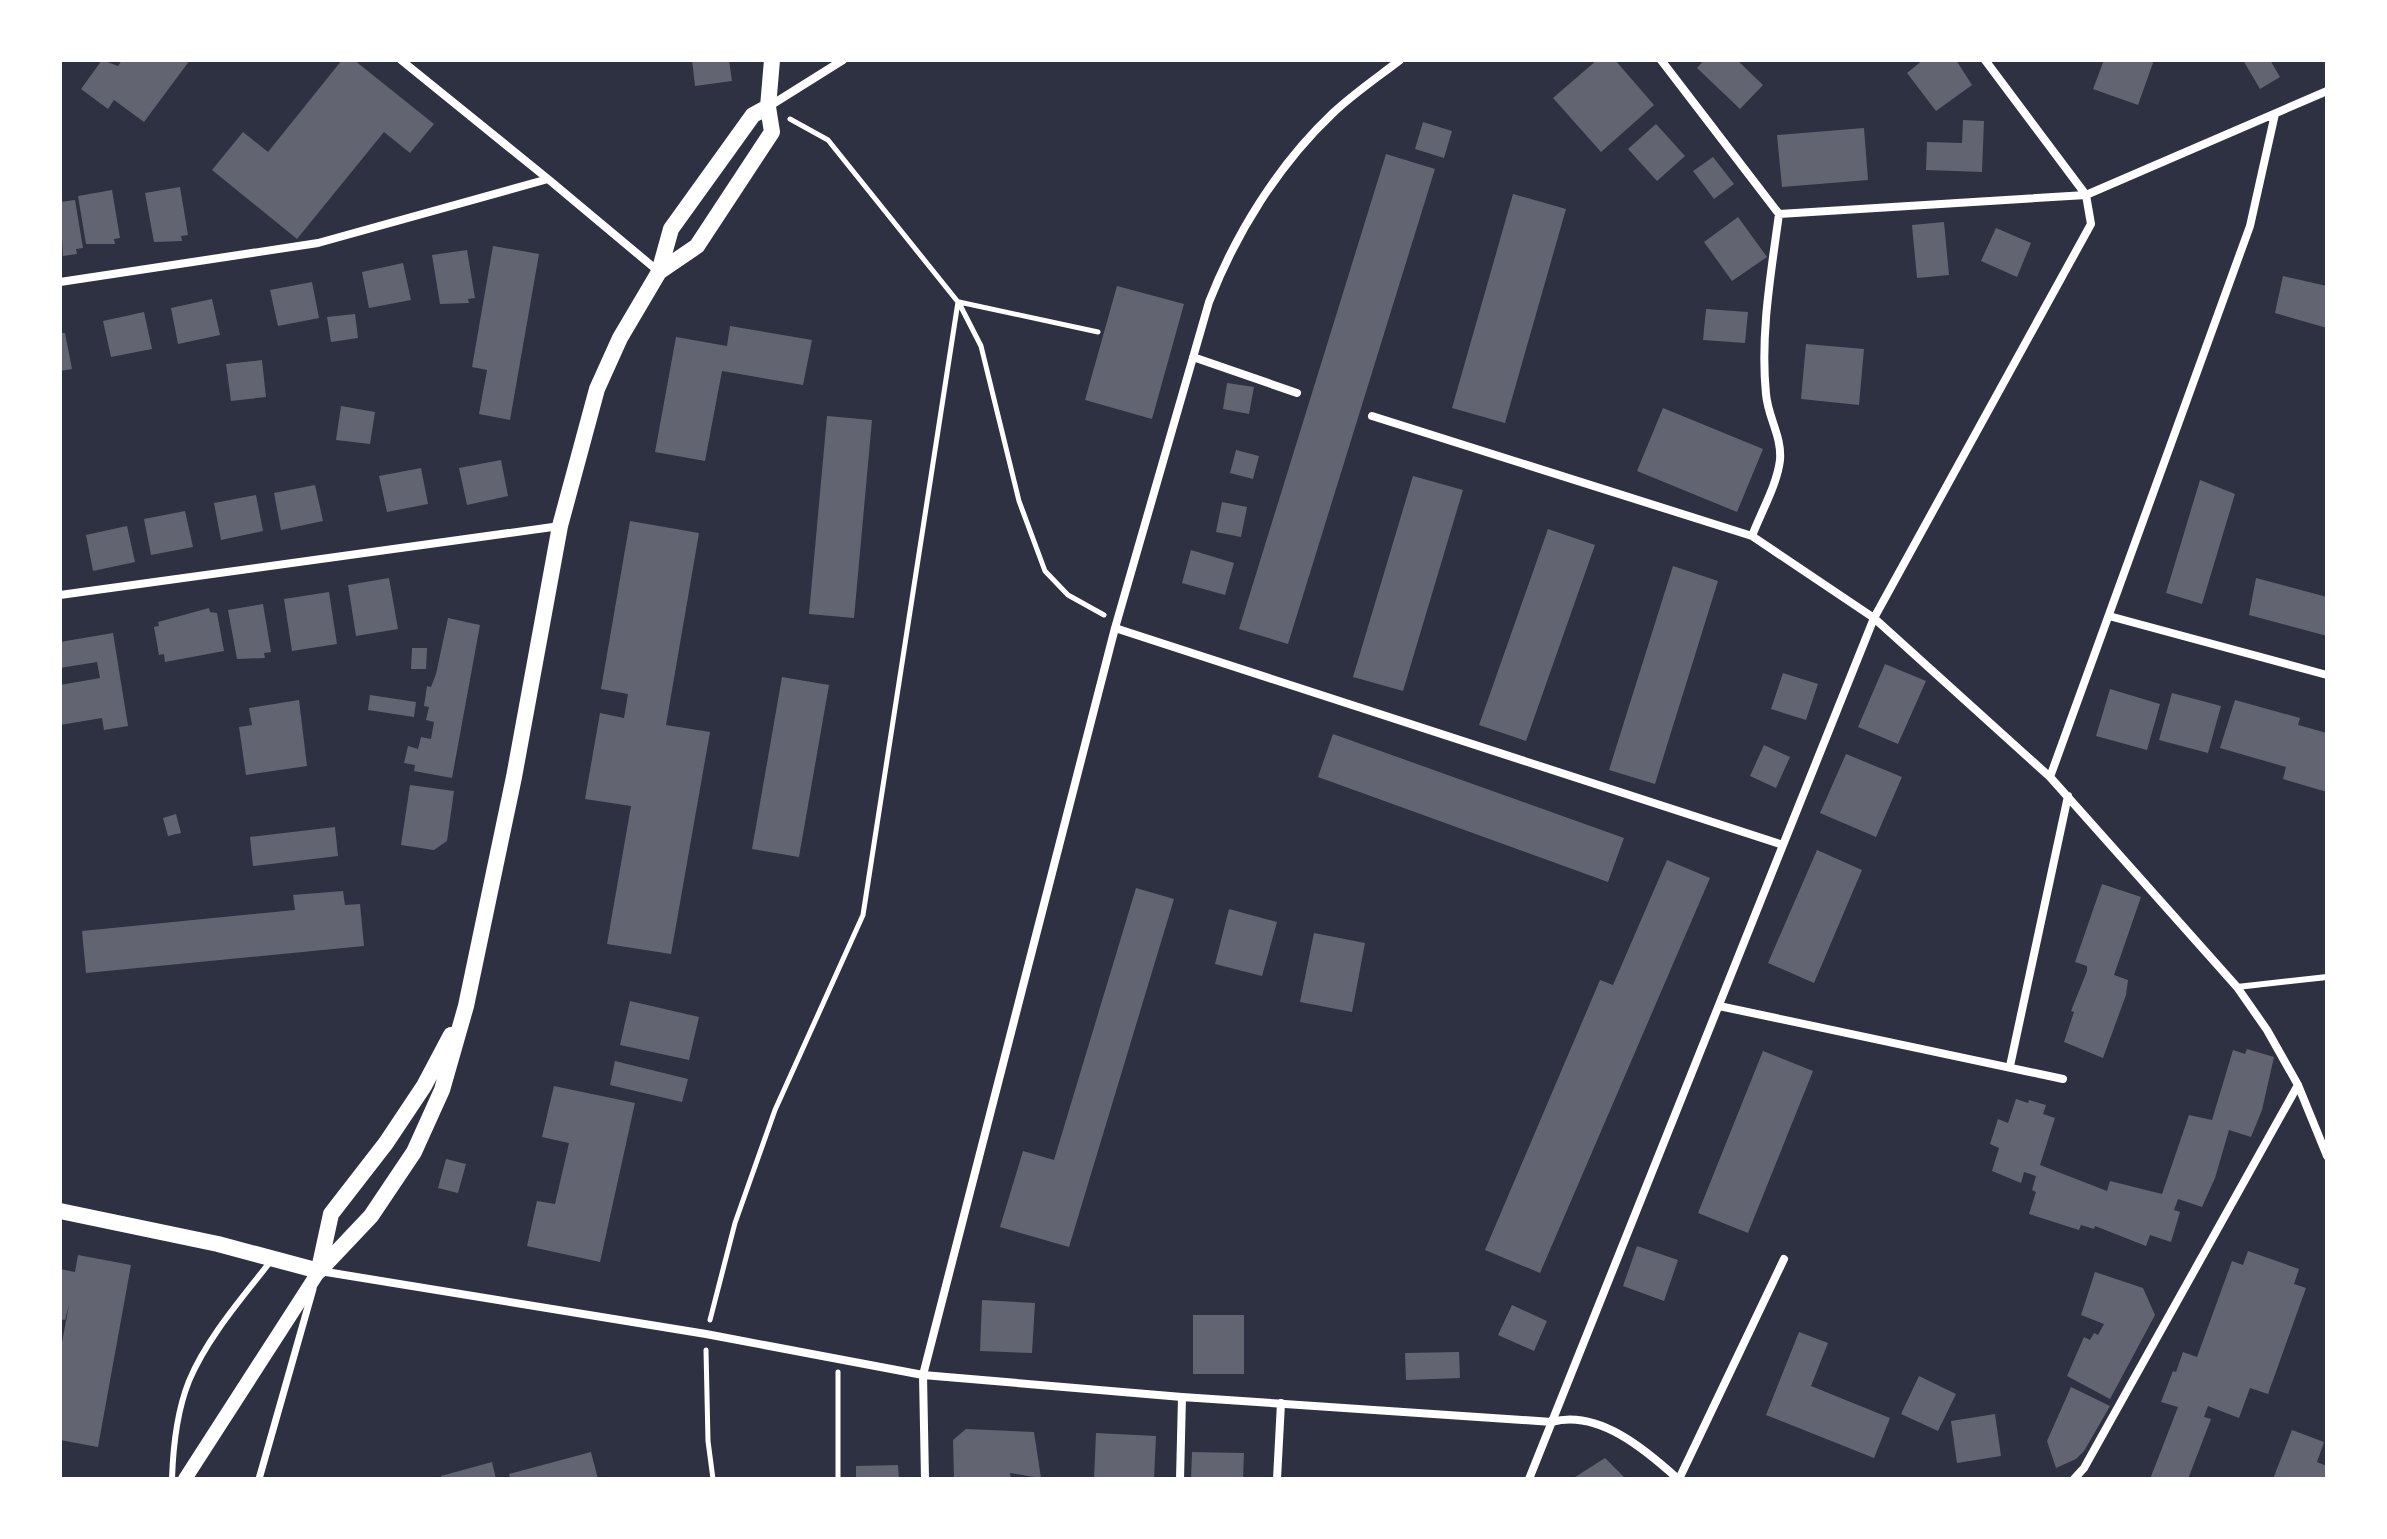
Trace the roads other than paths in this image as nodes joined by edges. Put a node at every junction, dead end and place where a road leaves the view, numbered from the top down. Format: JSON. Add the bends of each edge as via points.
{"nodes":[{"id":1,"x":401,"y":60,"type":"edge"},
{"id":2,"x":772,"y":60,"type":"edge"},
{"id":3,"x":843,"y":60,"type":"edge"},
{"id":4,"x":1400,"y":60,"type":"edge"},
{"id":5,"x":1661,"y":60,"type":"edge"},
{"id":6,"x":1985,"y":60,"type":"edge"},
{"id":7,"x":2327,"y":91,"type":"edge"},
{"id":8,"x":768,"y":107,"type":"junction"},
{"id":9,"x":2275,"y":114,"type":"junction"},
{"id":10,"x":548,"y":179,"type":"junction"},
{"id":11,"x":2086,"y":195,"type":"junction"},
{"id":12,"x":1779,"y":214,"type":"junction"},
{"id":13,"x":659,"y":272,"type":"junction"},
{"id":14,"x":60,"y":282,"type":"edge"},
{"id":15,"x":1193,"y":357,"type":"junction"},
{"id":16,"x":1297,"y":393,"type":"dead end"},
{"id":17,"x":1372,"y":416,"type":"dead end"},
{"id":18,"x":560,"y":526,"type":"junction"},
{"id":19,"x":1752,"y":536,"type":"junction"},
{"id":20,"x":60,"y":595,"type":"edge"},
{"id":21,"x":2109,"y":616,"type":"junction"},
{"id":22,"x":1874,"y":618,"type":"junction"},
{"id":23,"x":1115,"y":628,"type":"junction"},
{"id":24,"x":2327,"y":675,"type":"edge"},
{"id":25,"x":2050,"y":777,"type":"junction"},
{"id":26,"x":2068,"y":796,"type":"junction"},
{"id":27,"x":1780,"y":844,"type":"junction"},
{"id":28,"x":2327,"y":977,"type":"edge"},
{"id":29,"x":2237,"y":987,"type":"junction"},
{"id":30,"x":466,"y":1006,"type":"junction"},
{"id":31,"x":1719,"y":1006,"type":"junction"},
{"id":32,"x":2010,"y":1066,"type":"junction"},
{"id":33,"x":2063,"y":1079,"type":"dead end"},
{"id":34,"x":2298,"y":1085,"type":"junction"},
{"id":35,"x":2327,"y":1156,"type":"edge"},
{"id":36,"x":60,"y":1211,"type":"edge"},
{"id":37,"x":273,"y":1258,"type":"junction"},
{"id":38,"x":1784,"y":1259,"type":"dead end"},
{"id":39,"x":319,"y":1271,"type":"junction"},
{"id":40,"x":923,"y":1375,"type":"junction"},
{"id":41,"x":1182,"y":1397,"type":"junction"},
{"id":42,"x":1281,"y":1403,"type":"junction"},
{"id":43,"x":1552,"y":1422,"type":"junction"},
{"id":44,"x":172,"y":1479,"type":"edge"},
{"id":45,"x":185,"y":1479,"type":"edge"},
{"id":46,"x":259,"y":1479,"type":"edge"},
{"id":47,"x":925,"y":1479,"type":"edge"},
{"id":48,"x":1180,"y":1479,"type":"edge"},
{"id":49,"x":1277,"y":1479,"type":"edge"},
{"id":50,"x":1529,"y":1479,"type":"edge"},
{"id":51,"x":1678,"y":1479,"type":"edge"},
{"id":52,"x":2074,"y":1479,"type":"edge"}],
"edges":[{"from":1,"to":10,"type":"street"},
{"from":2,"to":8,"type":"main road"},
{"from":3,"to":8,"type":"street"},
{"from":4,"to":15,"type":"street","via":[[1332,113],[1256,208],[1224,263]]},
{"from":5,"to":12,"type":"street"},
{"from":6,"to":11,"type":"street"},
{"from":7,"to":9,"type":"street"},
{"from":8,"to":13,"type":"main road","via":[[753,115],[671,229]]},
{"from":8,"to":13,"type":"main road","via":[[772,132],[697,246]]},
{"from":9,"to":11,"type":"street"},
{"from":9,"to":21,"type":"street","via":[[2250,226]]},
{"from":10,"to":13,"type":"street"},
{"from":10,"to":14,"type":"street","via":[[318,243]]},
{"from":11,"to":12,"type":"street"},
{"from":11,"to":22,"type":"street","via":[[2091,224]]},
{"from":12,"to":19,"type":"street","via":[[1765,364],[1769,415],[1780,439],[1779,463]]},
{"from":13,"to":18,"type":"main road","via":[[597,389]]},
{"from":15,"to":16,"type":"street"},
{"from":15,"to":23,"type":"street"},
{"from":17,"to":19,"type":"street"},
{"from":18,"to":20,"type":"street"},
{"from":18,"to":30,"type":"main road"},
{"from":19,"to":22,"type":"street"},
{"from":21,"to":24,"type":"street"},
{"from":21,"to":25,"type":"street"},
{"from":22,"to":25,"type":"street"},
{"from":22,"to":27,"type":"street"},
{"from":23,"to":27,"type":"street"},
{"from":23,"to":40,"type":"street"},
{"from":25,"to":26,"type":"street"},
{"from":26,"to":29,"type":"street"},
{"from":26,"to":32,"type":"street"},
{"from":27,"to":31,"type":"street"},
{"from":28,"to":29,"type":"lane"},
{"from":29,"to":34,"type":"street"},
{"from":30,"to":39,"type":"main road","via":[[416,1098],[331,1214]]},
{"from":30,"to":39,"type":"main road","via":[[442,1090],[414,1152],[371,1216]]},
{"from":31,"to":32,"type":"street"},
{"from":31,"to":43,"type":"street"},
{"from":32,"to":33,"type":"street"},
{"from":34,"to":35,"type":"street"},
{"from":34,"to":52,"type":"street"},
{"from":36,"to":37,"type":"main road"},
{"from":37,"to":39,"type":"main road"},
{"from":37,"to":44,"type":"lane","via":[[189,1380],[173,1443]]},
{"from":38,"to":51,"type":"street"},
{"from":39,"to":40,"type":"street"},
{"from":39,"to":45,"type":"street"},
{"from":39,"to":46,"type":"street"},
{"from":40,"to":41,"type":"street"},
{"from":40,"to":47,"type":"street"},
{"from":41,"to":42,"type":"street"},
{"from":41,"to":48,"type":"street"},
{"from":42,"to":43,"type":"street"},
{"from":42,"to":49,"type":"street"},
{"from":43,"to":50,"type":"street"},
{"from":43,"to":51,"type":"street","via":[[1567,1418],[1595,1424],[1644,1448]]}]}
